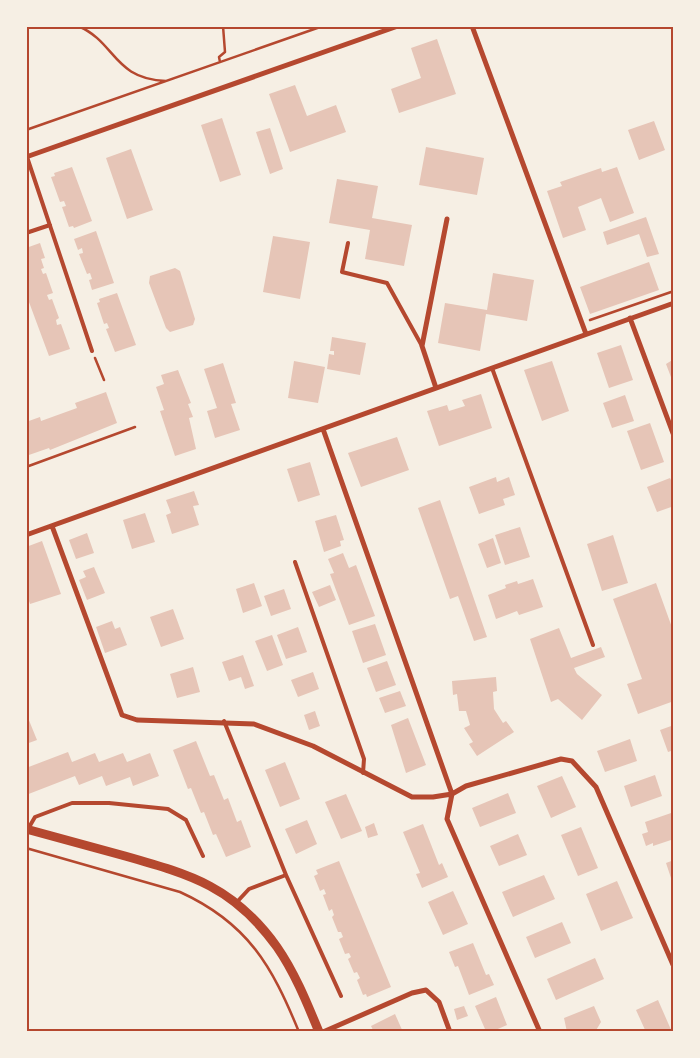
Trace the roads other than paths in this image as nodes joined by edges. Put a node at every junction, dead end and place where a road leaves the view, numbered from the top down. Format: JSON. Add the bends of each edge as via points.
{"nodes":[{"id":1,"x":398,"y":26,"type":"edge"},
{"id":2,"x":472,"y":26,"type":"edge"},
{"id":3,"x":26,"y":157,"type":"edge"},
{"id":4,"x":447,"y":219,"type":"dead end"},
{"id":5,"x":50,"y":225,"type":"junction"},
{"id":6,"x":26,"y":233,"type":"edge"},
{"id":7,"x":348,"y":243,"type":"dead end"},
{"id":8,"x":674,"y":304,"type":"edge"},
{"id":9,"x":630,"y":318,"type":"junction"},
{"id":10,"x":586,"y":334,"type":"junction"},
{"id":11,"x":422,"y":346,"type":"junction"},
{"id":12,"x":92,"y":350,"type":"road end"},
{"id":13,"x":492,"y":368,"type":"junction"},
{"id":14,"x":436,"y":388,"type":"junction"},
{"id":15,"x":323,"y":429,"type":"junction"},
{"id":16,"x":674,"y":436,"type":"edge"},
{"id":17,"x":52,"y":526,"type":"junction"},
{"id":18,"x":26,"y":535,"type":"edge"},
{"id":19,"x":295,"y":562,"type":"dead end"},
{"id":20,"x":593,"y":645,"type":"dead end"},
{"id":21,"x":224,"y":721,"type":"junction"},
{"id":22,"x":363,"y":774,"type":"junction"},
{"id":23,"x":452,"y":794,"type":"junction"},
{"id":24,"x":27,"y":829,"type":"edge"},
{"id":25,"x":202,"y":856,"type":"dead end"},
{"id":26,"x":286,"y":875,"type":"junction"},
{"id":27,"x":236,"y":903,"type":"junction"},
{"id":28,"x":674,"y":967,"type":"edge"},
{"id":29,"x":341,"y":996,"type":"dead end"},
{"id":30,"x":319,"y":1032,"type":"edge"},
{"id":31,"x":324,"y":1032,"type":"edge"},
{"id":32,"x":450,"y":1032,"type":"edge"},
{"id":33,"x":540,"y":1032,"type":"edge"}],
"edges":[{"from":1,"to":3,"type":"street"},
{"from":2,"to":10,"type":"street"},
{"from":3,"to":5,"type":"lane"},
{"from":4,"to":11,"type":"street"},
{"from":5,"to":6,"type":"lane"},
{"from":5,"to":12,"type":"lane"},
{"from":7,"to":11,"type":"lane","via":[[342,272],[387,283]]},
{"from":8,"to":9,"type":"street"},
{"from":9,"to":10,"type":"street"},
{"from":9,"to":16,"type":"street"},
{"from":10,"to":13,"type":"street"},
{"from":11,"to":14,"type":"street"},
{"from":13,"to":14,"type":"street"},
{"from":13,"to":20,"type":"lane"},
{"from":14,"to":15,"type":"street"},
{"from":15,"to":17,"type":"street"},
{"from":15,"to":23,"type":"street"},
{"from":17,"to":18,"type":"street"},
{"from":17,"to":21,"type":"street","via":[[122,715],[138,720]]},
{"from":19,"to":22,"type":"lane","via":[[364,759]]},
{"from":21,"to":22,"type":"street","via":[[254,724],[313,746]]},
{"from":21,"to":26,"type":"lane"},
{"from":22,"to":23,"type":"street","via":[[412,797]]},
{"from":23,"to":28,"type":"street","via":[[466,786],[561,759],[572,761],[596,787]]},
{"from":23,"to":33,"type":"street","via":[[447,818]]},
{"from":24,"to":25,"type":"lane","via":[[35,817],[72,803],[134,804],[168,809],[186,820]]},
{"from":24,"to":27,"type":"street","via":[[184,873]]},
{"from":26,"to":27,"type":"lane","via":[[249,888]]},
{"from":26,"to":29,"type":"lane"},
{"from":27,"to":30,"type":"street","via":[[278,948],[301,989]]},
{"from":31,"to":32,"type":"street","via":[[412,993],[426,990],[439,1002]]}]}
